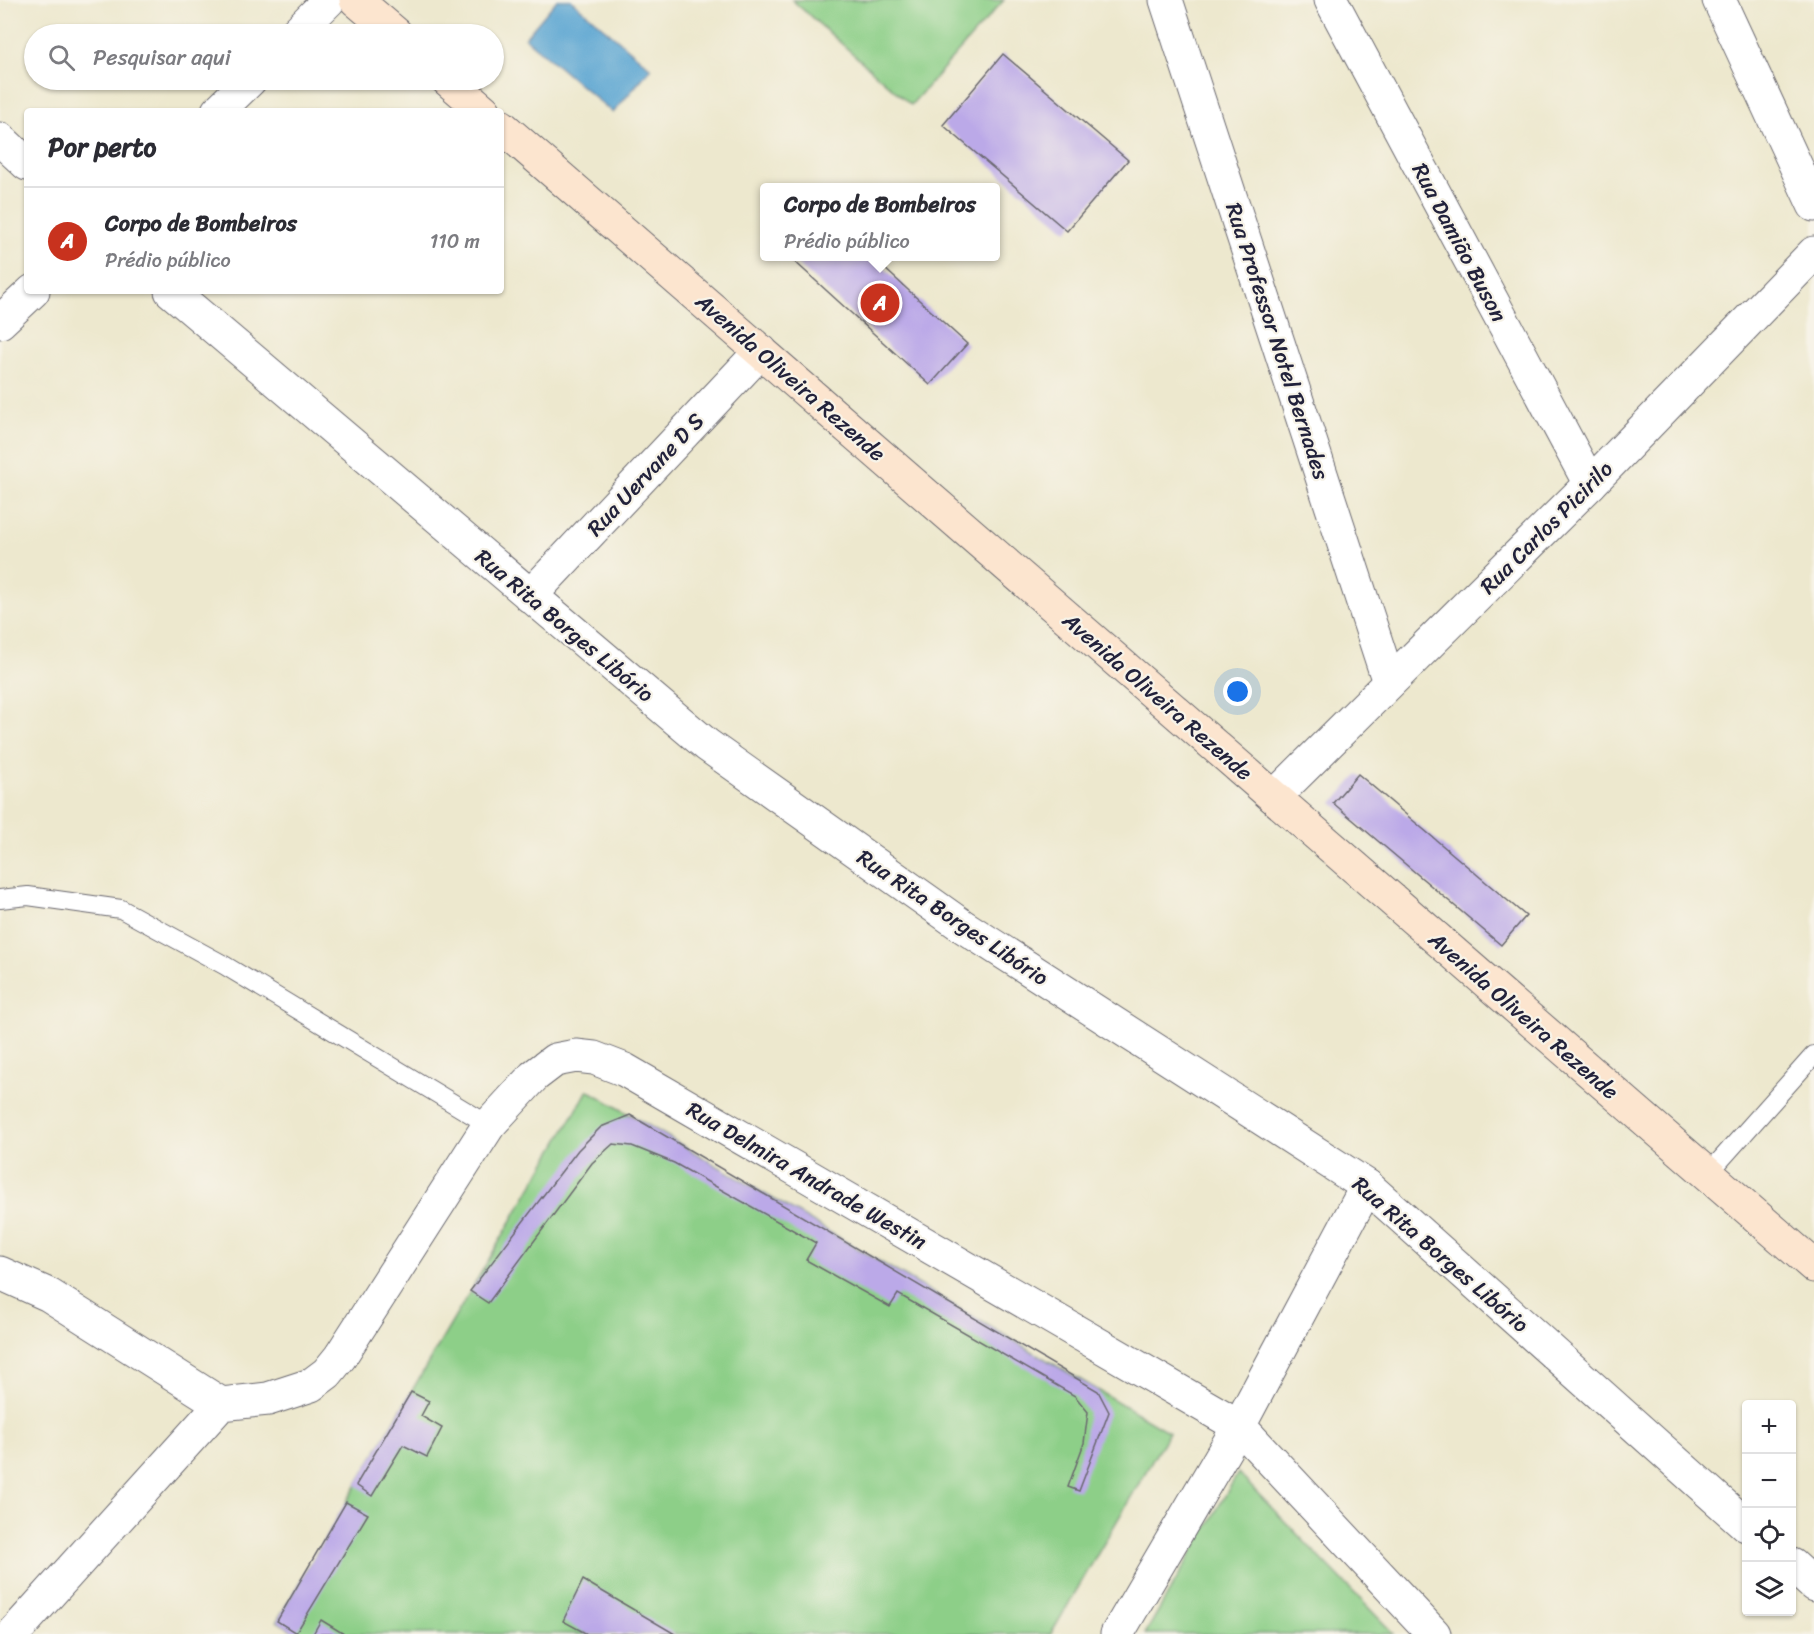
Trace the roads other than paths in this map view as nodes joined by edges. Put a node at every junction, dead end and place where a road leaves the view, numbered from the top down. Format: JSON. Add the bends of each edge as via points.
{"nodes":[{"id":1,"x":329,"y":0,"type":"edge"},
{"id":2,"x":356,"y":0,"type":"edge"},
{"id":3,"x":1166,"y":0,"type":"edge"},
{"id":4,"x":1331,"y":0,"type":"edge"},
{"id":5,"x":1719,"y":0,"type":"edge"},
{"id":6,"x":305,"y":24,"type":"edge"},
{"id":7,"x":384,"y":24,"type":"edge"},
{"id":8,"x":240,"y":90,"type":"edge"},
{"id":9,"x":460,"y":90,"type":"edge"},
{"id":10,"x":221,"y":108,"type":"edge"},
{"id":11,"x":481,"y":108,"type":"edge"},
{"id":12,"x":504,"y":129,"type":"edge"},
{"id":13,"x":0,"y":139,"type":"edge"},
{"id":14,"x":24,"y":161,"type":"edge"},
{"id":15,"x":1814,"y":205,"type":"edge"},
{"id":16,"x":1814,"y":254,"type":"edge"},
{"id":17,"x":30,"y":294,"type":"edge"},
{"id":18,"x":175,"y":294,"type":"edge"},
{"id":19,"x":0,"y":322,"type":"edge"},
{"id":20,"x":761,"y":351,"type":"junction"},
{"id":21,"x":1590,"y":484,"type":"junction"},
{"id":22,"x":530,"y":596,"type":"junction"},
{"id":23,"x":1389,"y":682,"type":"junction"},
{"id":24,"x":1274,"y":797,"type":"junction"},
{"id":25,"x":0,"y":899,"type":"edge"},
{"id":26,"x":1814,"y":1055,"type":"edge"},
{"id":27,"x":489,"y":1125,"type":"junction"},
{"id":28,"x":1708,"y":1174,"type":"junction"},
{"id":29,"x":1367,"y":1186,"type":"junction"},
{"id":30,"x":1814,"y":1266,"type":"edge"},
{"id":31,"x":0,"y":1273,"type":"edge"},
{"id":32,"x":221,"y":1404,"type":"junction"},
{"id":33,"x":1239,"y":1426,"type":"junction"},
{"id":34,"x":1742,"y":1521,"type":"edge"},
{"id":35,"x":1796,"y":1569,"type":"edge"},
{"id":36,"x":1814,"y":1585,"type":"edge"},
{"id":37,"x":13,"y":1634,"type":"edge"},
{"id":38,"x":1118,"y":1634,"type":"edge"},
{"id":39,"x":1434,"y":1634,"type":"edge"}],
"edges":[{"from":1,"to":6,"type":"street"},
{"from":2,"to":7,"type":"main road"},
{"from":3,"to":23,"type":"street","name":"Rua Professor Notel Bernades"},
{"from":4,"to":21,"type":"street","name":"Rua Damião Buson"},
{"from":5,"to":15,"type":"street"},
{"from":8,"to":10,"type":"street"},
{"from":9,"to":11,"type":"main road"},
{"from":12,"to":20,"type":"main road","name":"Avenida Oliveira Rezende"},
{"from":13,"to":14,"type":"street"},
{"from":16,"to":21,"type":"street","name":"Rua Carlos Picirilo"},
{"from":17,"to":19,"type":"street"},
{"from":18,"to":22,"type":"street","name":"Rua Rita Borges Libório"},
{"from":20,"to":22,"type":"street","name":"Rua Uervane D S"},
{"from":20,"to":24,"type":"main road","name":"Avenida Oliveira Rezende"},
{"from":21,"to":23,"type":"street","name":"Rua Carlos Picirilo"},
{"from":22,"to":29,"type":"street","name":"Rua Rita Borges Libório","via":[[707,745],[955,921]]},
{"from":23,"to":24,"type":"street","name":"Rua Carlos Picirilo"},
{"from":24,"to":28,"type":"main road","name":"Avenida Oliveira Rezende"},
{"from":25,"to":27,"type":"lane","via":[[28,896],[121,909],[224,965]]},
{"from":26,"to":28,"type":"lane"},
{"from":27,"to":32,"type":"street","name":"Rua Delmira Andrade Westin","via":[[327,1373],[311,1385],[267,1399]]},
{"from":27,"to":33,"type":"street","name":"Rua Delmira Andrade Westin","via":[[534,1076],[555,1060],[594,1058],[625,1070]]},
{"from":28,"to":30,"type":"main road","name":"Avenida Oliveira Rezende"},
{"from":29,"to":33,"type":"street"},
{"from":29,"to":34,"type":"street","name":"Rua Rita Borges Libório"},
{"from":31,"to":32,"type":"street","via":[[49,1296]]},
{"from":32,"to":37,"type":"street"},
{"from":33,"to":38,"type":"street"},
{"from":33,"to":39,"type":"street","name":"Rua Delmira Andrade Westin"},
{"from":35,"to":36,"type":"street"}]}
